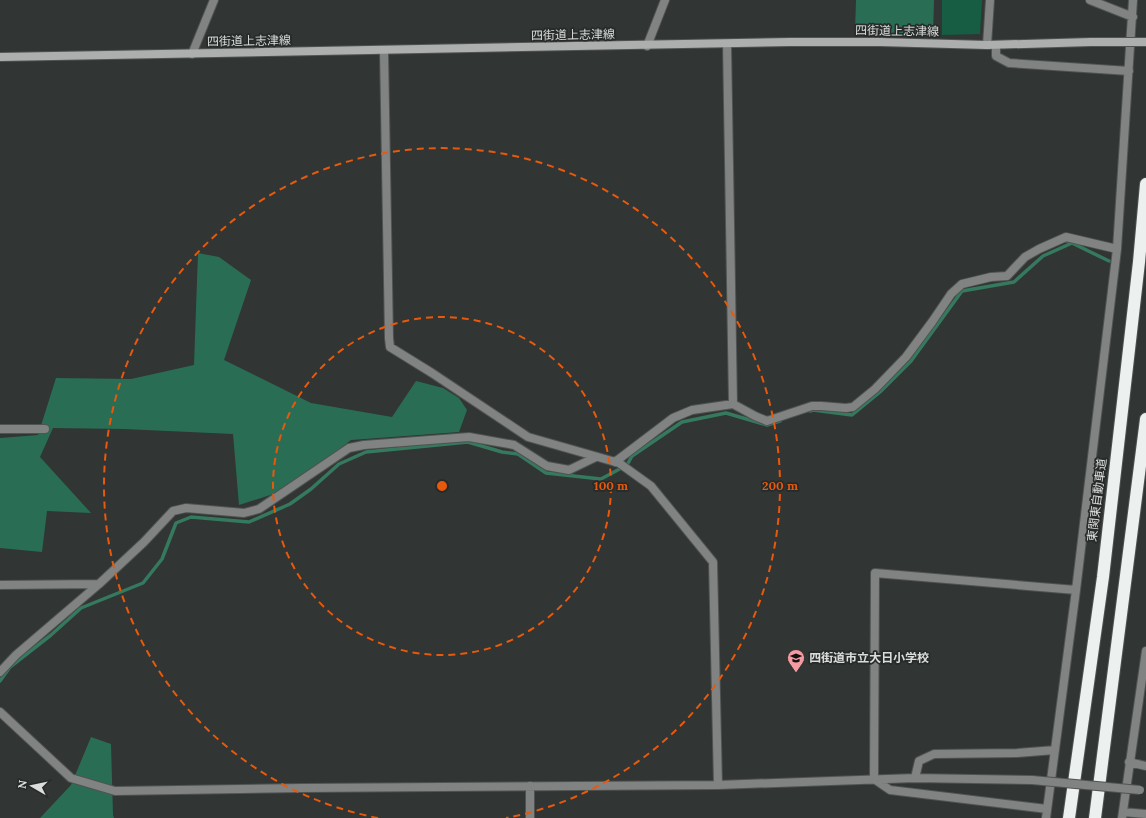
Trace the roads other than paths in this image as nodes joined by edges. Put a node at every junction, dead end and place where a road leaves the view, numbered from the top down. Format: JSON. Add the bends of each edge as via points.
{"nodes":[{"id":1,"x":214,"y":0,"type":"edge"},
{"id":2,"x":666,"y":0,"type":"edge"},
{"id":3,"x":990,"y":0,"type":"edge"},
{"id":4,"x":1090,"y":0,"type":"edge"},
{"id":5,"x":1133,"y":0,"type":"edge"},
{"id":6,"x":1133,"y":17,"type":"junction"},
{"id":7,"x":1146,"y":42,"type":"edge"},
{"id":8,"x":727,"y":44,"type":"junction"},
{"id":9,"x":992,"y":45,"type":"junction"},
{"id":10,"x":647,"y":46,"type":"junction"},
{"id":11,"x":384,"y":50,"type":"junction"},
{"id":12,"x":192,"y":54,"type":"junction"},
{"id":13,"x":0,"y":58,"type":"edge"},
{"id":14,"x":1129,"y":71,"type":"junction"},
{"id":15,"x":1146,"y":184,"type":"edge"},
{"id":16,"x":1116,"y":249,"type":"junction"},
{"id":17,"x":733,"y":404,"type":"junction"},
{"id":18,"x":1146,"y":419,"type":"edge"},
{"id":19,"x":45,"y":428,"type":"dead end"},
{"id":20,"x":0,"y":429,"type":"edge"},
{"id":21,"x":596,"y":457,"type":"junction"},
{"id":22,"x":617,"y":463,"type":"junction"},
{"id":23,"x":100,"y":584,"type":"junction"},
{"id":24,"x":0,"y":585,"type":"edge"},
{"id":25,"x":1076,"y":590,"type":"junction"},
{"id":26,"x":1146,"y":651,"type":"edge"},
{"id":27,"x":0,"y":672,"type":"edge"},
{"id":28,"x":0,"y":712,"type":"edge"},
{"id":29,"x":1055,"y":750,"type":"junction"},
{"id":30,"x":1129,"y":762,"type":"junction"},
{"id":31,"x":1146,"y":766,"type":"edge"},
{"id":32,"x":915,"y":778,"type":"junction"},
{"id":33,"x":874,"y":779,"type":"junction"},
{"id":34,"x":718,"y":785,"type":"junction"},
{"id":35,"x":530,"y":786,"type":"junction"},
{"id":36,"x":1143,"y":791,"type":"edge"},
{"id":37,"x":1047,"y":809,"type":"junction"},
{"id":38,"x":1146,"y":814,"type":"edge"},
{"id":39,"x":1122,"y":815,"type":"edge"},
{"id":40,"x":530,"y":818,"type":"edge"},
{"id":41,"x":1046,"y":818,"type":"edge"},
{"id":42,"x":1069,"y":818,"type":"edge"},
{"id":43,"x":1095,"y":818,"type":"edge"}],
"edges":[{"from":1,"to":12,"type":"street"},
{"from":2,"to":10,"type":"street"},
{"from":3,"to":9,"type":"street"},
{"from":4,"to":6,"type":"street"},
{"from":5,"to":6,"type":"street"},
{"from":6,"to":14,"type":"street"},
{"from":7,"to":9,"type":"main road","name":"四街道上志津線","bridge":true},
{"from":8,"to":9,"type":"main road","name":"四街道上志津線","via":[[838,42]]},
{"from":8,"to":10,"type":"main road","name":"四街道上志津線"},
{"from":8,"to":17,"type":"street"},
{"from":9,"to":14,"type":"street","via":[[996,56],[1009,63]]},
{"from":10,"to":11,"type":"main road","name":"四街道上志津線"},
{"from":11,"to":12,"type":"main road","name":"四街道上志津線"},
{"from":11,"to":21,"type":"street","via":[[390,347],[432,372],[528,437]]},
{"from":12,"to":13,"type":"main road","name":"四街道上志津線"},
{"from":14,"to":16,"type":"street"},
{"from":15,"to":42,"type":"highway","name":"東関東自動車道","via":[[1103,576]]},
{"from":16,"to":17,"type":"street","via":[[1066,236],[1025,257],[1007,276],[962,284],[951,294],[906,356],[853,408],[812,406],[767,421]]},
{"from":16,"to":25,"type":"street"},
{"from":17,"to":22,"type":"street","via":[[692,410],[673,418]]},
{"from":18,"to":43,"type":"highway"},
{"from":19,"to":20,"type":"street"},
{"from":21,"to":22,"type":"street"},
{"from":21,"to":23,"type":"street","via":[[569,470],[547,466],[514,446],[469,437],[349,448],[259,509],[244,513],[186,508],[173,511]]},
{"from":22,"to":34,"type":"street","via":[[651,486],[713,562]]},
{"from":23,"to":24,"type":"street"},
{"from":23,"to":27,"type":"street","via":[[16,655]]},
{"from":25,"to":29,"type":"street"},
{"from":25,"to":33,"type":"street","via":[[875,573]]},
{"from":26,"to":30,"type":"street"},
{"from":28,"to":35,"type":"street","via":[[71,778],[115,791]]},
{"from":29,"to":32,"type":"street","via":[[934,754],[919,761]]},
{"from":29,"to":37,"type":"street"},
{"from":30,"to":31,"type":"street"},
{"from":30,"to":39,"type":"street"},
{"from":32,"to":33,"type":"street"},
{"from":32,"to":36,"type":"street","bridge":true,"via":[[1032,780]]},
{"from":33,"to":34,"type":"street"},
{"from":33,"to":37,"type":"street","via":[[890,790]]},
{"from":34,"to":35,"type":"street"},
{"from":35,"to":40,"type":"street"},
{"from":37,"to":41,"type":"street"},
{"from":38,"to":39,"type":"street"}]}
